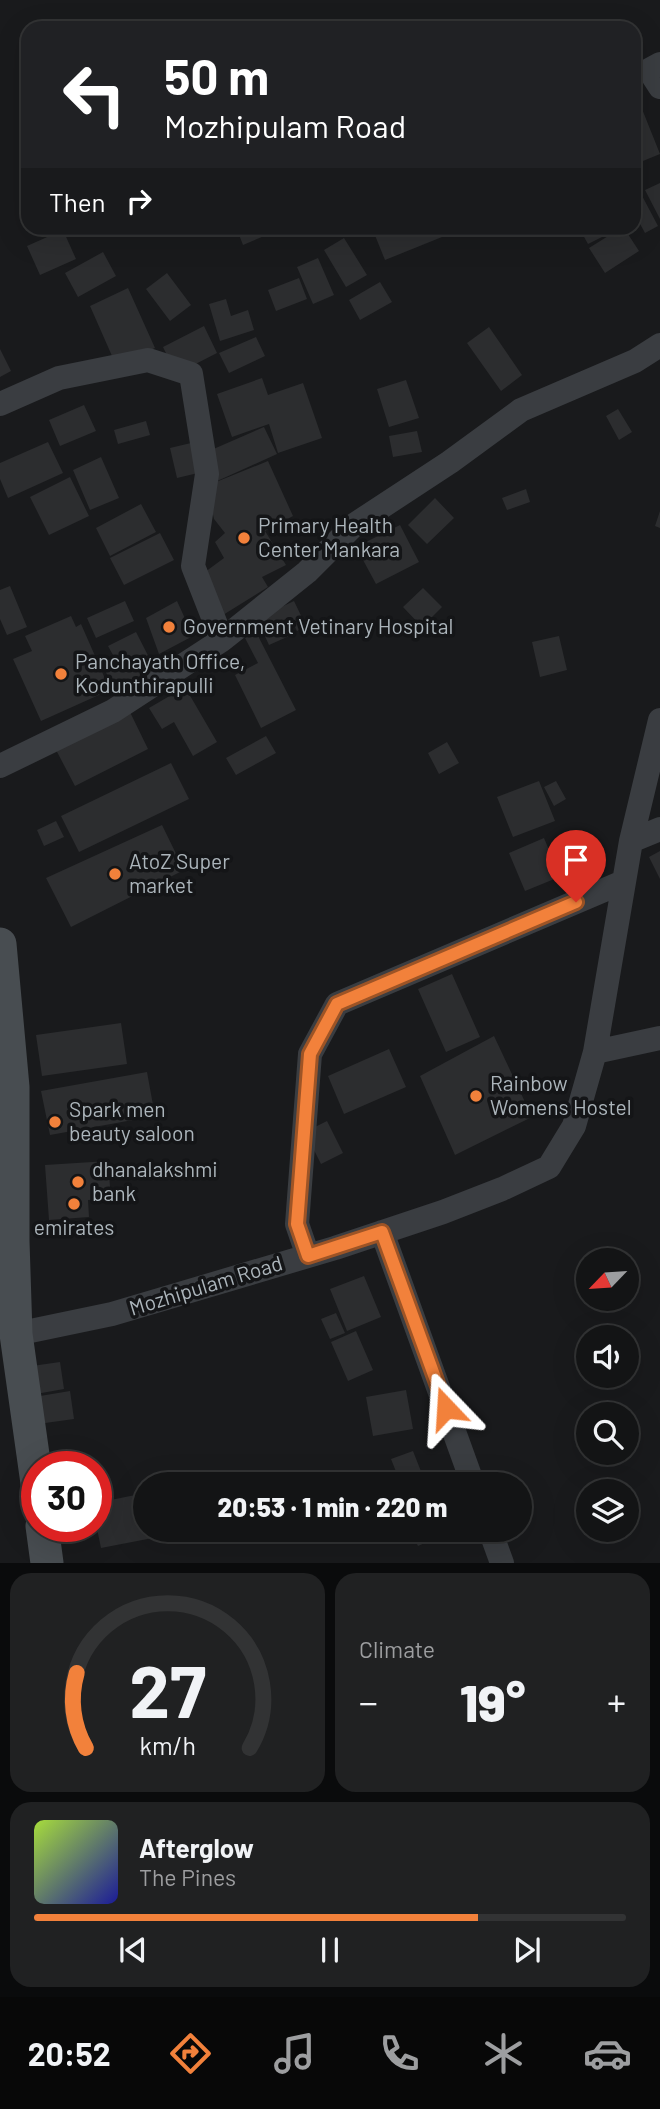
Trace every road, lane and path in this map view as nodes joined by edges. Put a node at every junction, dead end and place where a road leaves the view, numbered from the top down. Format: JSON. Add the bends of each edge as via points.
{"nodes":[{"id":1,"x":660,"y":64,"type":"edge"},
{"id":2,"x":660,"y":87,"type":"edge"},
{"id":3,"x":660,"y":345,"type":"edge"},
{"id":4,"x":0,"y":404,"type":"edge"},
{"id":5,"x":222,"y":640,"type":"junction"},
{"id":6,"x":660,"y":720,"type":"edge"},
{"id":7,"x":0,"y":766,"type":"edge"},
{"id":8,"x":660,"y":829,"type":"edge"},
{"id":9,"x":631,"y":841,"type":"junction"},
{"id":10,"x":623,"y":882,"type":"junction"},
{"id":11,"x":0,"y":944,"type":"edge"},
{"id":12,"x":660,"y":1038,"type":"edge"},
{"id":13,"x":595,"y":1052,"type":"junction"},
{"id":14,"x":7,"y":1146,"type":"edge"},
{"id":15,"x":382,"y":1232,"type":"junction"},
{"id":16,"x":308,"y":1256,"type":"junction"},
{"id":17,"x":16,"y":1334,"type":"junction"},
{"id":18,"x":32,"y":1451,"type":"edge"},
{"id":19,"x":470,"y":1472,"type":"edge"},
{"id":20,"x":44,"y":1542,"type":"edge"},
{"id":21,"x":494,"y":1542,"type":"edge"},
{"id":22,"x":47,"y":1563,"type":"edge"},
{"id":23,"x":502,"y":1563,"type":"edge"}],
"edges":[{"from":1,"to":2,"type":"street","via":[[649,70]]},
{"from":3,"to":5,"type":"street","via":[[635,361],[521,410],[354,525],[307,572]]},
{"from":4,"to":5,"type":"street","via":[[59,378],[148,360],[191,374],[207,474],[193,566]]},
{"from":5,"to":7,"type":"street","via":[[113,711]]},
{"from":6,"to":9,"type":"street","name":"Mozhipulam Road"},
{"from":8,"to":9,"type":"street"},
{"from":9,"to":10,"type":"street","name":"Mozhipulam Road"},
{"from":10,"to":13,"type":"street","name":"Mozhipulam Road"},
{"from":10,"to":16,"type":"street","via":[[337,1004],[310,1054],[297,1224]]},
{"from":11,"to":14,"type":"main road","via":[[13,1087]]},
{"from":12,"to":13,"type":"street"},
{"from":13,"to":15,"type":"street","name":"Mozhipulam Road","via":[[574,1126],[549,1167]]},
{"from":14,"to":17,"type":"main road"},
{"from":15,"to":16,"type":"street","name":"Mozhipulam Road"},
{"from":15,"to":19,"type":"street"},
{"from":16,"to":17,"type":"street","name":"Mozhipulam Road","via":[[112,1314]]},
{"from":17,"to":18,"type":"main road"},
{"from":20,"to":22,"type":"main road"},
{"from":21,"to":23,"type":"street"}]}
